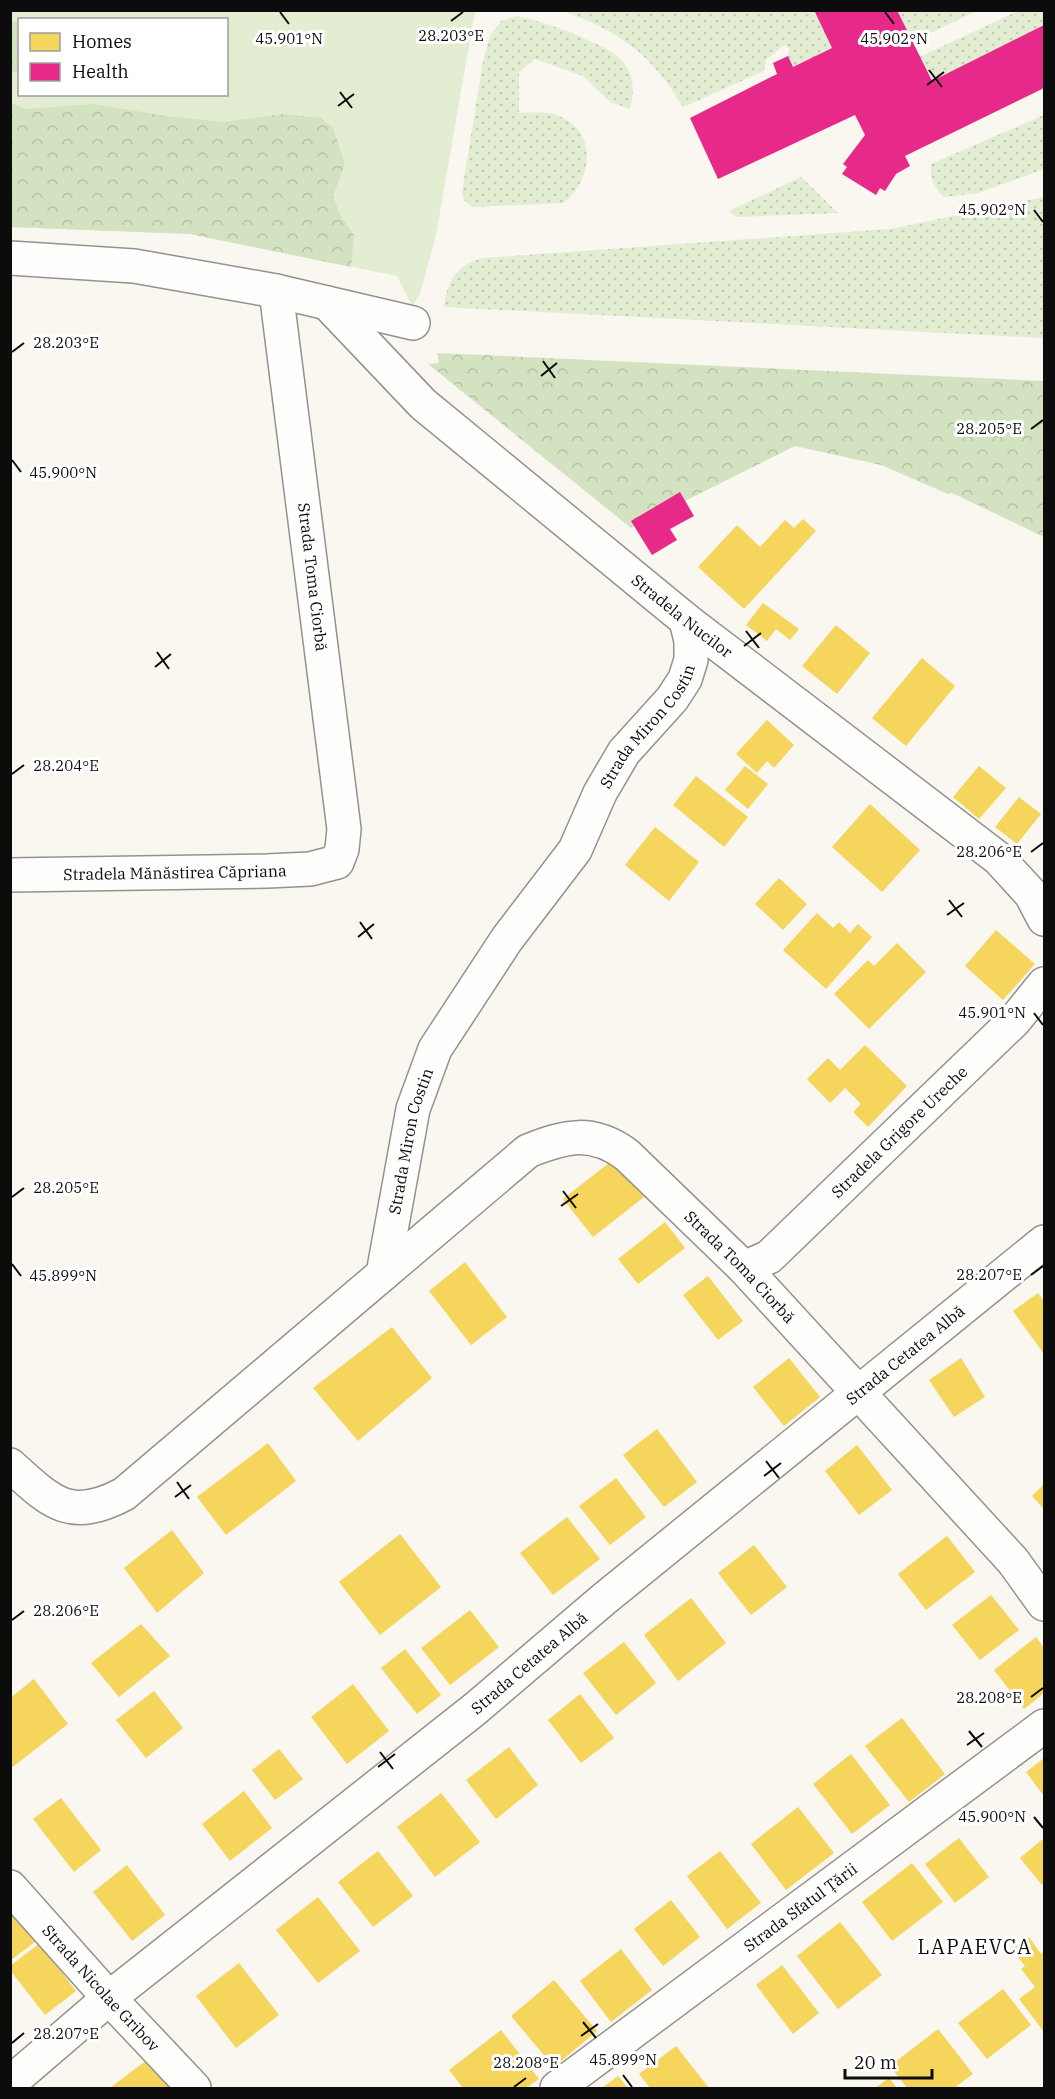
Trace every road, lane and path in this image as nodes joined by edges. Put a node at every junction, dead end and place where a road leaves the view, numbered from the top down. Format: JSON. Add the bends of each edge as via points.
{"nodes":[{"id":1,"x":10,"y":258,"type":"edge"},
{"id":2,"x":276,"y":291,"type":"junction"},
{"id":3,"x":327,"y":303,"type":"junction"},
{"id":4,"x":413,"y":323,"type":"dead end"},
{"id":5,"x":686,"y":620,"type":"junction"},
{"id":6,"x":337,"y":862,"type":"joint"},
{"id":7,"x":10,"y":875,"type":"edge"},
{"id":8,"x":1044,"y":919,"type":"edge"},
{"id":9,"x":1044,"y":984,"type":"edge"},
{"id":10,"x":1044,"y":1242,"type":"edge"},
{"id":11,"x":744,"y":1268,"type":"junction"},
{"id":12,"x":383,"y":1274,"type":"junction"},
{"id":13,"x":860,"y":1392,"type":"junction"},
{"id":14,"x":10,"y":1466,"type":"edge"},
{"id":15,"x":1044,"y":1604,"type":"edge"},
{"id":16,"x":1044,"y":1726,"type":"edge"},
{"id":17,"x":10,"y":1887,"type":"edge"},
{"id":18,"x":108,"y":1998,"type":"junction"},
{"id":19,"x":10,"y":2083,"type":"edge"},
{"id":20,"x":194,"y":2088,"type":"edge"},
{"id":21,"x":557,"y":2088,"type":"edge"}],
"edges":[{"from":1,"to":2,"type":"street","via":[[134,266]]},
{"from":2,"to":3,"type":"street"},
{"from":2,"to":6,"type":"street","name":"Strada Toma Ciorbă","via":[[344,829]]},
{"from":3,"to":4,"type":"street"},
{"from":3,"to":5,"type":"street","name":"Stradela Nucilor","via":[[423,404]]},
{"from":5,"to":8,"type":"street","name":"Stradela Nucilor","via":[[999,859],[1031,894]]},
{"from":5,"to":12,"type":"street","name":"Strada Miron Costin","via":[[691,660],[685,679],[624,752],[575,849],[507,939],[435,1048],[413,1109]]},
{"from":6,"to":7,"type":"street","name":"Stradela Mănăstirea Căpriana","via":[[310,869],[267,872]]},
{"from":9,"to":11,"type":"street","name":"Stradela Grigore Ureche","via":[[1015,1020],[769,1257]]},
{"from":10,"to":13,"type":"street","name":"Strada Cetatea Albă"},
{"from":11,"to":12,"type":"street","name":"Strada Toma Ciorbă","via":[[627,1155],[609,1142],[584,1136],[528,1151]]},
{"from":11,"to":13,"type":"street","name":"Strada Toma Ciorbă"},
{"from":12,"to":14,"type":"street","via":[[124,1494],[102,1506],[64,1506],[45,1497]]},
{"from":13,"to":15,"type":"street","name":"Strada Toma Ciorbă","via":[[1013,1561]]},
{"from":13,"to":18,"type":"street","name":"Strada Cetatea Albă","via":[[475,1709]]},
{"from":16,"to":21,"type":"street","name":"Strada Sfatul Țării"},
{"from":17,"to":18,"type":"street","name":"Strada Nicolae Gribov"},
{"from":18,"to":19,"type":"street","name":"Strada Cetatea Albă"},
{"from":18,"to":20,"type":"street","name":"Strada Nicolae Gribov"}]}
